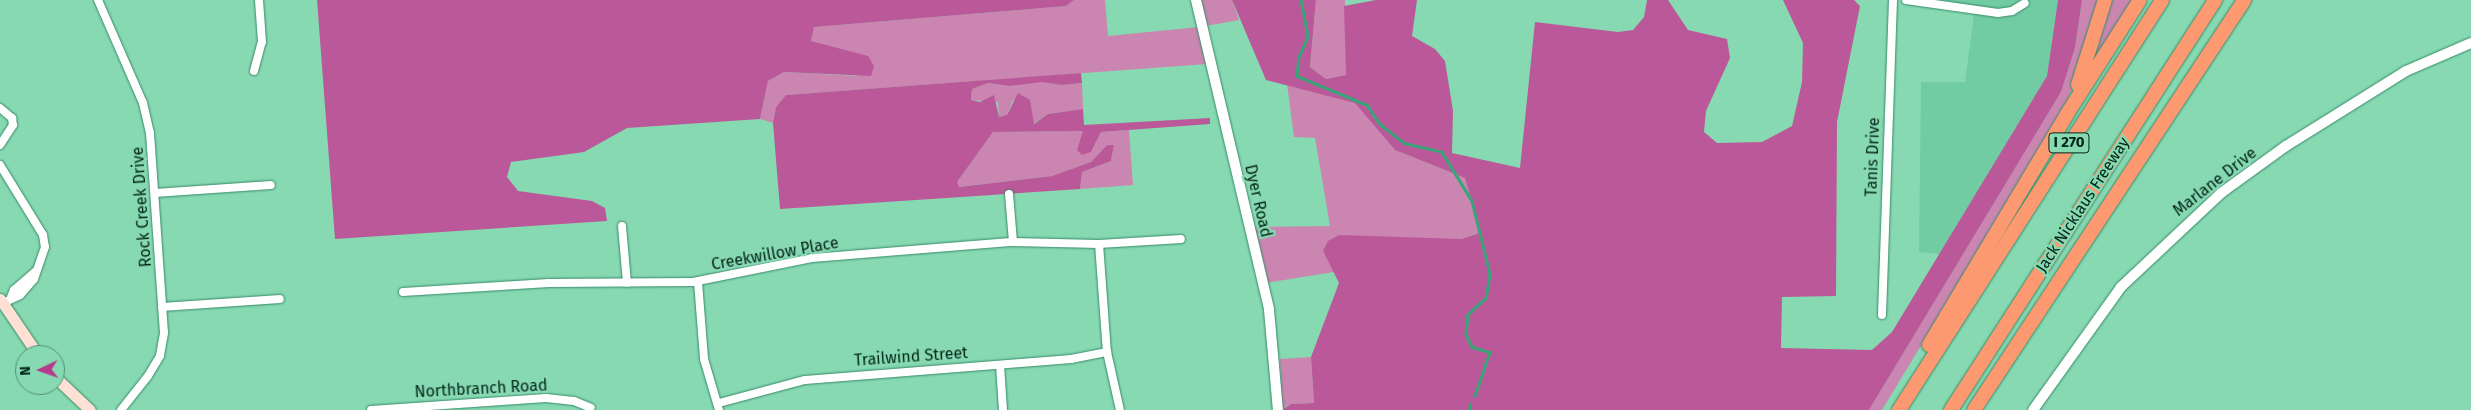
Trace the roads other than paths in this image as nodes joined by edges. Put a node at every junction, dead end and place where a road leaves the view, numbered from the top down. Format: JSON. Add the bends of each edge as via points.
{"nodes":[{"id":1,"x":98,"y":0,"type":"edge"},
{"id":2,"x":259,"y":0,"type":"edge"},
{"id":3,"x":1196,"y":0,"type":"edge"},
{"id":4,"x":1893,"y":0,"type":"edge"},
{"id":5,"x":1906,"y":0,"type":"edge"},
{"id":6,"x":2105,"y":0,"type":"edge"},
{"id":7,"x":2140,"y":0,"type":"edge"},
{"id":8,"x":2162,"y":0,"type":"edge"},
{"id":9,"x":2215,"y":0,"type":"edge"},
{"id":10,"x":2244,"y":0,"type":"edge"},
{"id":11,"x":2025,"y":3,"type":"dead end"},
{"id":12,"x":2471,"y":44,"type":"edge"},
{"id":13,"x":254,"y":72,"type":"dead end"},
{"id":14,"x":0,"y":108,"type":"edge"},
{"id":15,"x":2067,"y":114,"type":"junction"},
{"id":16,"x":0,"y":145,"type":"edge"},
{"id":17,"x":0,"y":165,"type":"edge"},
{"id":18,"x":271,"y":185,"type":"dead end"},
{"id":19,"x":154,"y":193,"type":"junction"},
{"id":20,"x":1009,"y":194,"type":"dead end"},
{"id":21,"x":622,"y":226,"type":"dead end"},
{"id":22,"x":1181,"y":239,"type":"dead end"},
{"id":23,"x":1012,"y":242,"type":"junction"},
{"id":24,"x":1099,"y":244,"type":"junction"},
{"id":25,"x":698,"y":282,"type":"junction"},
{"id":26,"x":627,"y":283,"type":"junction"},
{"id":27,"x":403,"y":292,"type":"dead end"},
{"id":28,"x":280,"y":299,"type":"dead end"},
{"id":29,"x":5,"y":300,"type":"edge"},
{"id":30,"x":162,"y":307,"type":"junction"},
{"id":31,"x":1882,"y":315,"type":"dead end"},
{"id":32,"x":32,"y":345,"type":"edge"},
{"id":33,"x":1107,"y":352,"type":"junction"},
{"id":34,"x":1000,"y":365,"type":"junction"},
{"id":35,"x":65,"y":386,"type":"edge"},
{"id":36,"x":490,"y":406,"type":"edge"},
{"id":37,"x":719,"y":407,"type":"edge"},
{"id":38,"x":591,"y":408,"type":"dead end"},
{"id":39,"x":90,"y":410,"type":"edge"},
{"id":40,"x":121,"y":410,"type":"edge"},
{"id":41,"x":371,"y":410,"type":"edge"},
{"id":42,"x":1003,"y":410,"type":"edge"},
{"id":43,"x":1120,"y":410,"type":"edge"},
{"id":44,"x":1278,"y":410,"type":"edge"},
{"id":45,"x":1898,"y":410,"type":"edge"},
{"id":46,"x":1951,"y":410,"type":"edge"},
{"id":47,"x":1974,"y":410,"type":"edge"},
{"id":48,"x":2033,"y":410,"type":"edge"}],
"edges":[{"from":1,"to":19,"type":"street","name":"Rock Creek Drive","via":[[143,103],[150,133]]},
{"from":2,"to":13,"type":"street","via":[[262,42]]},
{"from":3,"to":44,"type":"street","name":"Dyer Road","via":[[1268,310]]},
{"from":4,"to":31,"type":"street","name":"Tanis Drive"},
{"from":5,"to":11,"type":"street","via":[[1998,13],[2012,11]]},
{"from":6,"to":15,"type":"highway"},
{"from":7,"to":15,"type":"highway"},
{"from":8,"to":45,"type":"highway","number":"I 270"},
{"from":9,"to":46,"type":"highway","name":"Jack Nicklaus Freeway","number":"I 270"},
{"from":10,"to":47,"type":"highway"},
{"from":12,"to":48,"type":"street","name":"Marlane Drive","via":[[2406,71],[2286,146],[2214,198],[2122,287]]},
{"from":14,"to":16,"type":"street","via":[[12,118],[13,125]]},
{"from":15,"to":45,"type":"highway","via":[[1937,328]]},
{"from":17,"to":29,"type":"street","via":[[43,235],[44,256],[20,295]]},
{"from":18,"to":19,"type":"street"},
{"from":19,"to":30,"type":"street","name":"Rock Creek Drive"},
{"from":20,"to":23,"type":"street"},
{"from":21,"to":26,"type":"street"},
{"from":22,"to":24,"type":"street","name":"Creekwillow Place"},
{"from":23,"to":24,"type":"street","name":"Creekwillow Place"},
{"from":23,"to":25,"type":"street","name":"Creekwillow Place","via":[[812,258]]},
{"from":24,"to":33,"type":"street"},
{"from":25,"to":26,"type":"street","name":"Creekwillow Place"},
{"from":25,"to":37,"type":"street","via":[[704,359]]},
{"from":26,"to":27,"type":"street","name":"Creekwillow Place"},
{"from":28,"to":30,"type":"street"},
{"from":29,"to":32,"type":"main road"},
{"from":30,"to":40,"type":"street","name":"Rock Creek Drive","via":[[164,332],[160,356]]},
{"from":33,"to":34,"type":"street","name":"Trailwind Street"},
{"from":33,"to":43,"type":"street"},
{"from":34,"to":37,"type":"street","name":"Trailwind Street","via":[[805,380]]},
{"from":34,"to":42,"type":"street"},
{"from":35,"to":39,"type":"main road"},
{"from":36,"to":38,"type":"street","name":"Northbranch Road","via":[[546,398]]},
{"from":36,"to":41,"type":"street","name":"Northbranch Road"}]}
